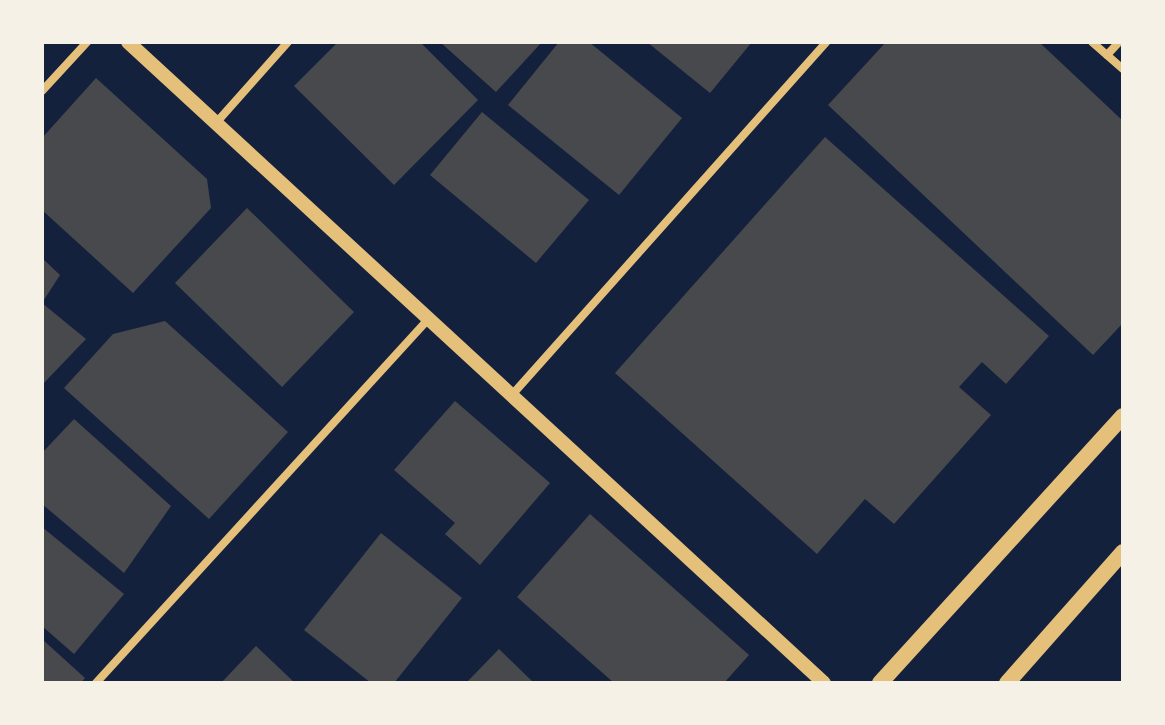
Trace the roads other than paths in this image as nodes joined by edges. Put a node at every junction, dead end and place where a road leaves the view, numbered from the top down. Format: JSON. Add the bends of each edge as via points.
{"nodes":[{"id":1,"x":87,"y":42,"type":"edge"},
{"id":2,"x":128,"y":42,"type":"edge"},
{"id":3,"x":288,"y":42,"type":"edge"},
{"id":4,"x":826,"y":42,"type":"edge"},
{"id":5,"x":1092,"y":42,"type":"edge"},
{"id":6,"x":1119,"y":42,"type":"edge"},
{"id":7,"x":1107,"y":55,"type":"junction"},
{"id":8,"x":1123,"y":69,"type":"edge"},
{"id":9,"x":42,"y":91,"type":"edge"},
{"id":10,"x":216,"y":123,"type":"junction"},
{"id":11,"x":428,"y":319,"type":"junction"},
{"id":12,"x":511,"y":396,"type":"junction"},
{"id":13,"x":1123,"y":416,"type":"edge"},
{"id":14,"x":1123,"y":552,"type":"edge"},
{"id":15,"x":96,"y":683,"type":"edge"},
{"id":16,"x":824,"y":683,"type":"edge"},
{"id":17,"x":880,"y":683,"type":"edge"},
{"id":18,"x":1007,"y":683,"type":"edge"}],
"edges":[{"from":1,"to":9,"type":"street"},
{"from":2,"to":10,"type":"street"},
{"from":3,"to":10,"type":"street"},
{"from":4,"to":12,"type":"street"},
{"from":5,"to":7,"type":"street"},
{"from":6,"to":7,"type":"street"},
{"from":7,"to":8,"type":"street"},
{"from":10,"to":11,"type":"street"},
{"from":11,"to":12,"type":"street"},
{"from":11,"to":15,"type":"street"},
{"from":12,"to":16,"type":"street"},
{"from":13,"to":17,"type":"main road"},
{"from":14,"to":18,"type":"main road"}]}
